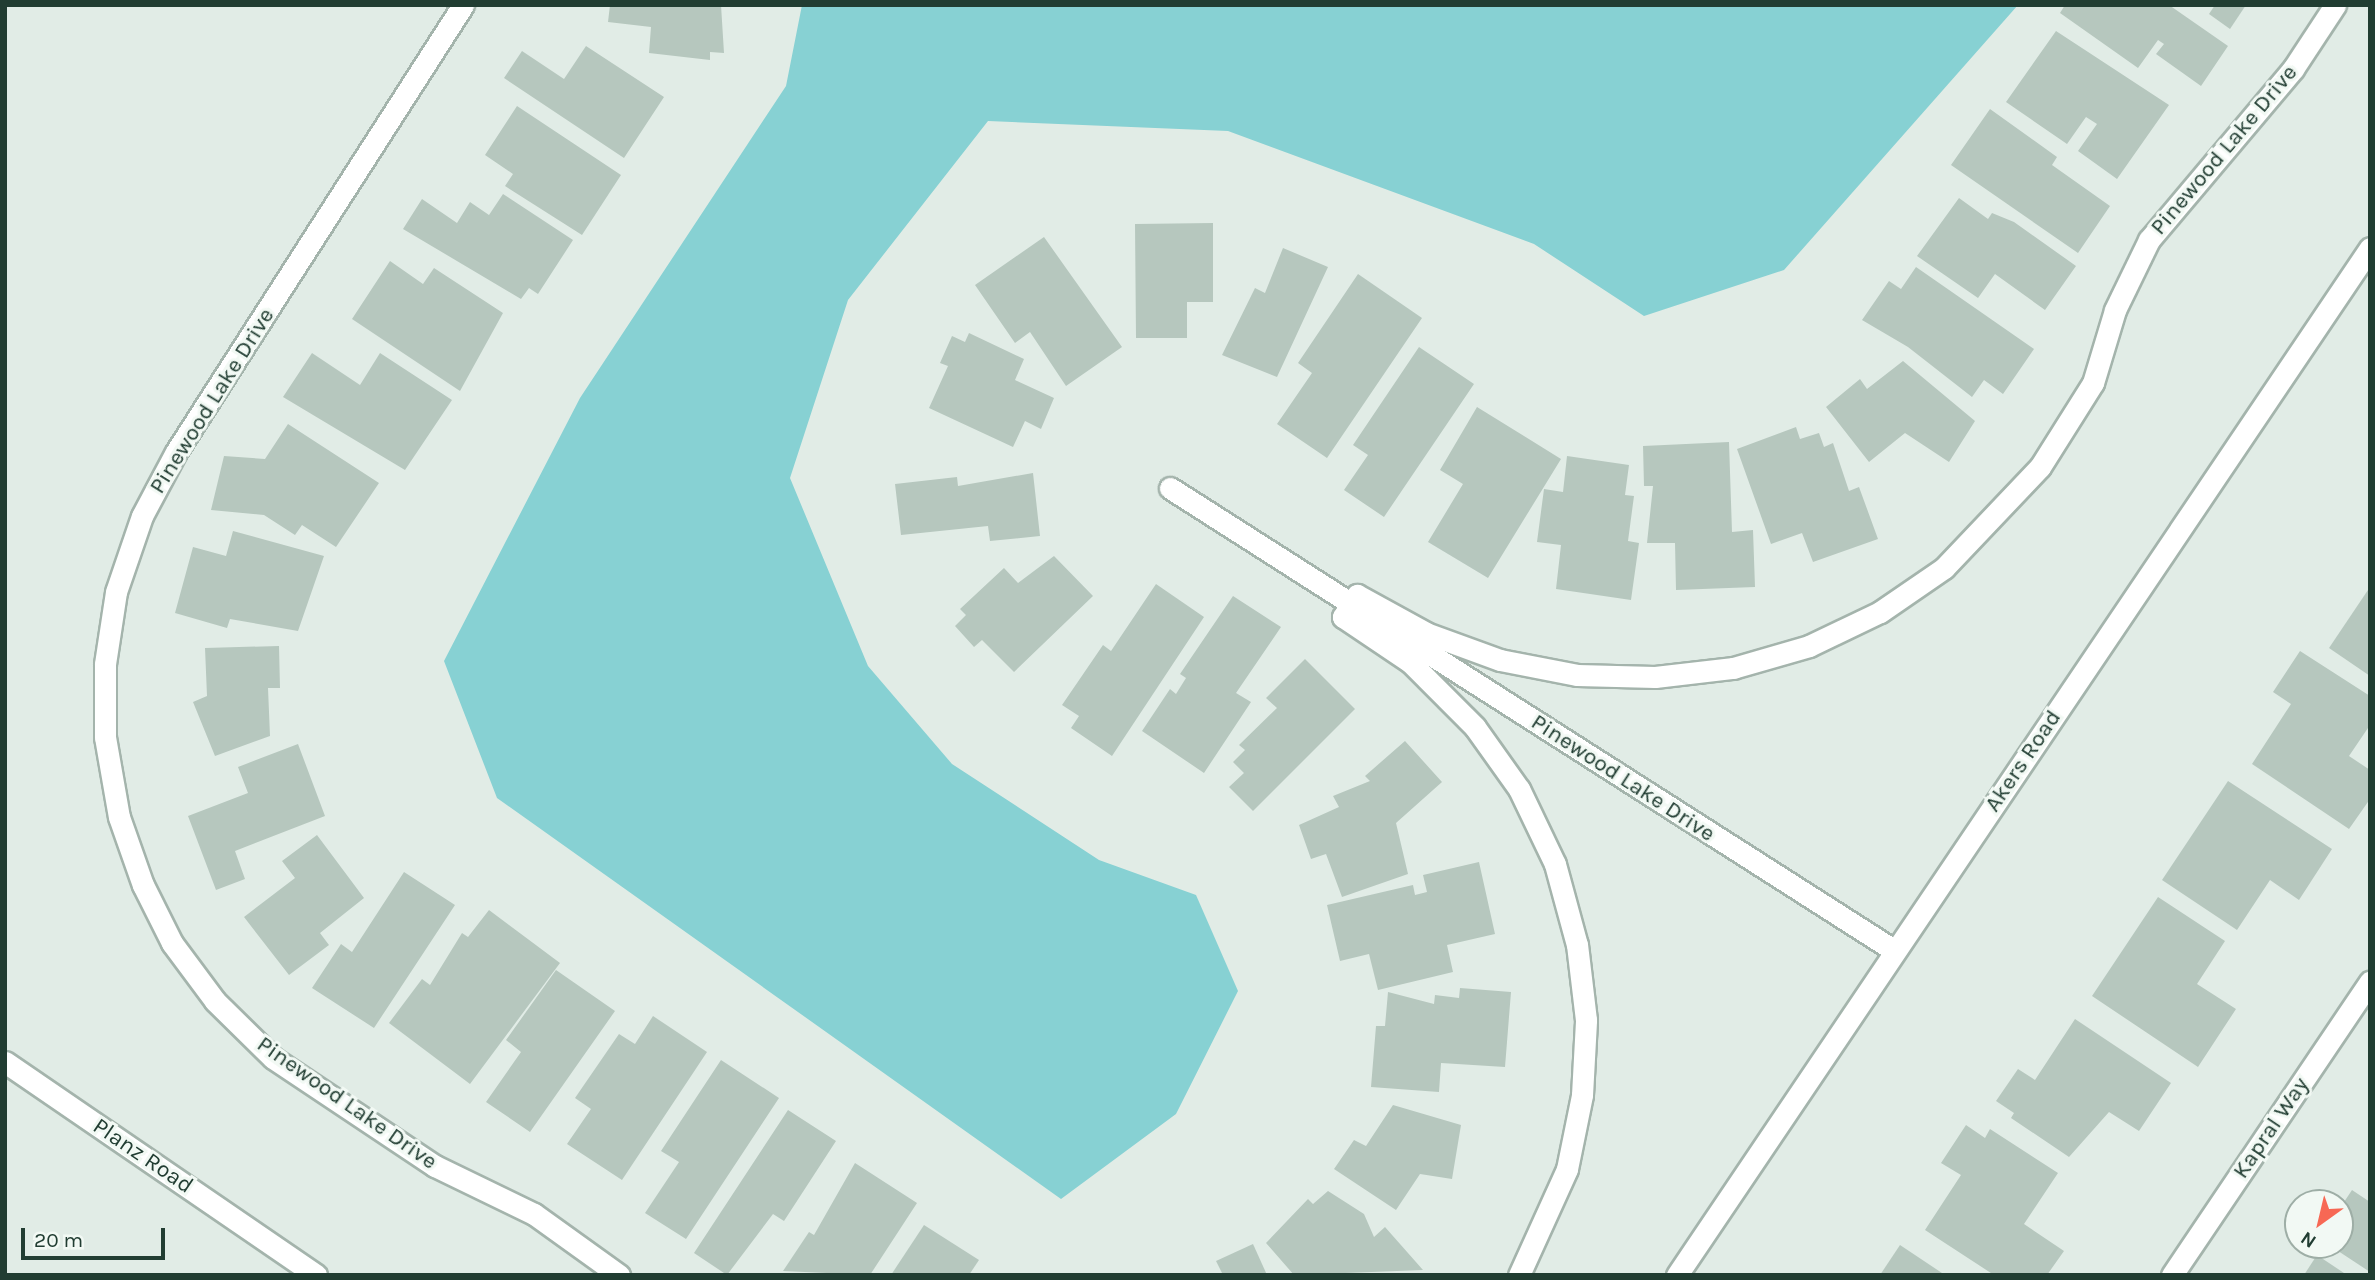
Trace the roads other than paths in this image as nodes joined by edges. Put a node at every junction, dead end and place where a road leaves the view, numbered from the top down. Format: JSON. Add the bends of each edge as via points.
{"nodes":[{"id":1,"x":463,"y":5,"type":"edge"},
{"id":2,"x":2335,"y":5,"type":"edge"},
{"id":3,"x":2370,"y":248,"type":"edge"},
{"id":4,"x":1170,"y":488,"type":"dead end"},
{"id":5,"x":1351,"y":604,"type":"junction"},
{"id":6,"x":1895,"y":951,"type":"junction"},
{"id":7,"x":2370,"y":982,"type":"edge"},
{"id":8,"x":5,"y":1062,"type":"edge"},
{"id":9,"x":316,"y":1275,"type":"edge"},
{"id":10,"x":619,"y":1275,"type":"edge"},
{"id":11,"x":1519,"y":1275,"type":"edge"},
{"id":12,"x":1677,"y":1275,"type":"edge"},
{"id":13,"x":2172,"y":1275,"type":"edge"}],
"edges":[{"from":1,"to":10,"type":"street","name":"Pinewood Lake Drive","via":[[176,452],[142,516],[116,592],[105,664],[105,737],[119,817],[143,885],[172,943],[215,1001],[273,1058],[435,1166],[534,1214]]},
{"from":2,"to":5,"type":"street","name":"Pinewood Lake Drive","via":[[2293,69],[2149,240],[2115,310],[2093,383],[2040,467],[1953,561],[1880,612],[1809,646],[1733,668],[1655,677],[1577,675],[1500,660],[1426,633],[1357,595]]},
{"from":3,"to":6,"type":"street","name":"Akers Road"},
{"from":4,"to":5,"type":"street","name":"Pinewood Lake Drive"},
{"from":5,"to":6,"type":"street","name":"Pinewood Lake Drive"},
{"from":5,"to":11,"type":"street","via":[[1343,617],[1410,662],[1475,727],[1519,789],[1555,864],[1577,945],[1586,1020],[1582,1095],[1567,1169]]},
{"from":6,"to":12,"type":"street","name":"Akers Road"},
{"from":7,"to":13,"type":"street","name":"Kapral Way"},
{"from":8,"to":9,"type":"street","name":"Planz Road"}]}
